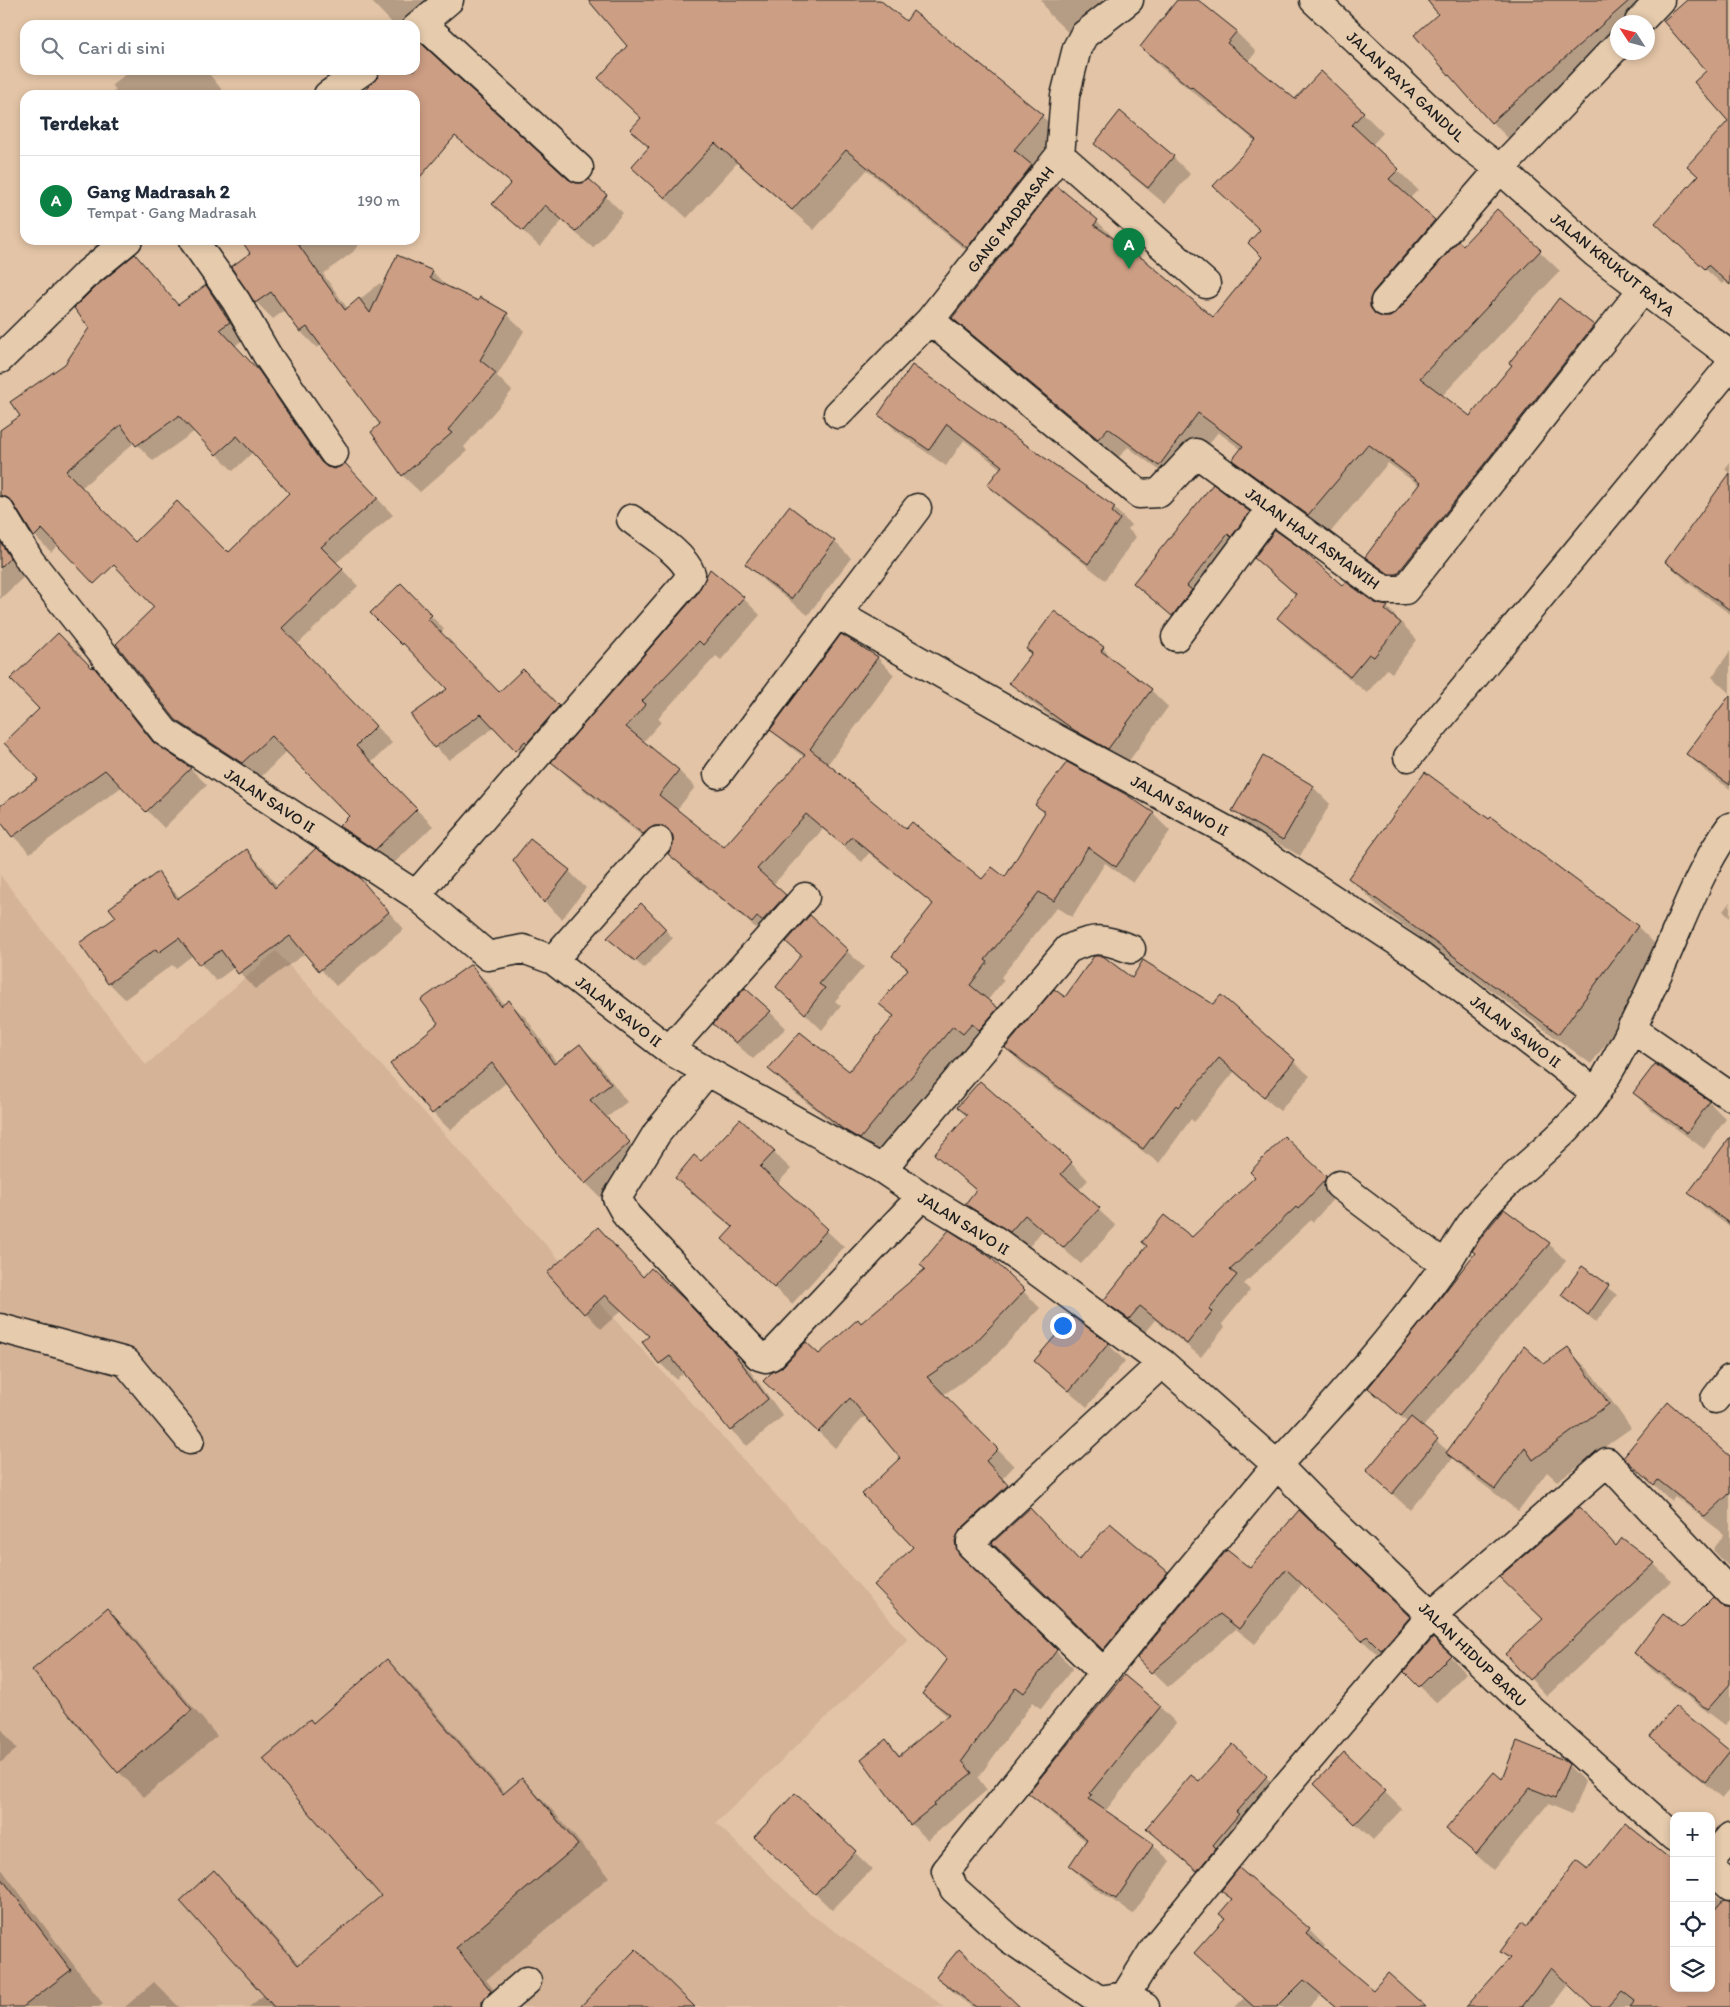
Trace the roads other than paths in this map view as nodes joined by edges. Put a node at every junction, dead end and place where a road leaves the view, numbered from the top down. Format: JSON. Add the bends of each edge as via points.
{"nodes":[{"id":1,"x":449,"y":0,"type":"edge"},
{"id":2,"x":1129,"y":0,"type":"edge"},
{"id":3,"x":1660,"y":0,"type":"edge"},
{"id":4,"x":1322,"y":3,"type":"edge"},
{"id":5,"x":1646,"y":15,"type":"edge"},
{"id":6,"x":420,"y":24,"type":"edge"},
{"id":7,"x":420,"y":28,"type":"edge"},
{"id":8,"x":1610,"y":53,"type":"edge"},
{"id":9,"x":357,"y":75,"type":"edge"},
{"id":10,"x":335,"y":90,"type":"edge"},
{"id":11,"x":1060,"y":156,"type":"junction"},
{"id":12,"x":578,"y":168,"type":"dead end"},
{"id":13,"x":1500,"y":169,"type":"junction"},
{"id":14,"x":122,"y":245,"type":"edge"},
{"id":15,"x":197,"y":245,"type":"edge"},
{"id":16,"x":1206,"y":284,"type":"dead end"},
{"id":17,"x":1642,"y":290,"type":"junction"},
{"id":18,"x":1385,"y":302,"type":"dead end"},
{"id":19,"x":930,"y":320,"type":"junction"},
{"id":20,"x":1730,"y":355,"type":"edge"},
{"id":21,"x":0,"y":359,"type":"edge"},
{"id":22,"x":1730,"y":366,"type":"edge"},
{"id":23,"x":838,"y":414,"type":"dead end"},
{"id":24,"x":334,"y":453,"type":"dead end"},
{"id":25,"x":917,"y":508,"type":"dead end"},
{"id":26,"x":1272,"y":508,"type":"junction"},
{"id":27,"x":0,"y":511,"type":"edge"},
{"id":28,"x":631,"y":519,"type":"dead end"},
{"id":29,"x":836,"y":614,"type":"junction"},
{"id":30,"x":1176,"y":637,"type":"dead end"},
{"id":31,"x":1408,"y":756,"type":"dead end"},
{"id":32,"x":718,"y":774,"type":"dead end"},
{"id":33,"x":1730,"y":827,"type":"edge"},
{"id":34,"x":658,"y":841,"type":"dead end"},
{"id":35,"x":416,"y":896,"type":"junction"},
{"id":36,"x":805,"y":897,"type":"dead end"},
{"id":37,"x":1131,"y":949,"type":"dead end"},
{"id":38,"x":553,"y":960,"type":"junction"},
{"id":39,"x":1631,"y":1028,"type":"junction"},
{"id":40,"x":669,"y":1050,"type":"junction"},
{"id":41,"x":707,"y":1072,"type":"junction"},
{"id":42,"x":1596,"y":1093,"type":"junction"},
{"id":43,"x":1730,"y":1096,"type":"edge"},
{"id":44,"x":882,"y":1169,"type":"junction"},
{"id":45,"x":1339,"y":1185,"type":"dead end"},
{"id":46,"x":922,"y":1196,"type":"junction"},
{"id":47,"x":1445,"y":1265,"type":"junction"},
{"id":48,"x":0,"y":1328,"type":"edge"},
{"id":49,"x":1162,"y":1363,"type":"junction"},
{"id":50,"x":190,"y":1440,"type":"dead end"},
{"id":51,"x":1271,"y":1473,"type":"junction"},
{"id":52,"x":1730,"y":1593,"type":"edge"},
{"id":53,"x":1432,"y":1615,"type":"junction"},
{"id":54,"x":1104,"y":1673,"type":"junction"},
{"id":55,"x":1670,"y":1833,"type":"edge"},
{"id":56,"x":1730,"y":1837,"type":"edge"},
{"id":57,"x":1713,"y":1857,"type":"edge"},
{"id":58,"x":1715,"y":1873,"type":"edge"},
{"id":59,"x":1730,"y":1886,"type":"edge"},
{"id":60,"x":527,"y":1981,"type":"dead end"},
{"id":61,"x":1135,"y":2001,"type":"edge"},
{"id":62,"x":497,"y":2007,"type":"edge"}],
"edges":[{"from":1,"to":6,"type":"street"},
{"from":2,"to":11,"type":"street","name":"GANG MADRASAH","via":[[1084,35],[1077,48],[1065,96]]},
{"from":3,"to":5,"type":"street"},
{"from":4,"to":13,"type":"street","name":"JALAN RAYA GANDUL","via":[[1462,140]]},
{"from":7,"to":12,"type":"street"},
{"from":8,"to":13,"type":"street"},
{"from":9,"to":10,"type":"street"},
{"from":11,"to":16,"type":"street"},
{"from":11,"to":19,"type":"street","name":"GANG MADRASAH"},
{"from":13,"to":17,"type":"street","name":"JALAN KRUKUT RAYA"},
{"from":13,"to":18,"type":"street"},
{"from":14,"to":21,"type":"street","via":[[83,277]]},
{"from":15,"to":24,"type":"street"},
{"from":17,"to":20,"type":"street","name":"JALAN KRUKUT RAYA"},
{"from":17,"to":26,"type":"street","name":"JALAN HAJI ASMAWIH","via":[[1406,590],[1384,590]]},
{"from":19,"to":23,"type":"street","name":"GANG MADRASAH"},
{"from":19,"to":26,"type":"street","name":"JALAN HAJI ASMAWIH","via":[[1140,494],[1159,493],[1196,453]]},
{"from":22,"to":31,"type":"street"},
{"from":25,"to":29,"type":"street"},
{"from":26,"to":30,"type":"street"},
{"from":27,"to":35,"type":"street","name":"JALAN SAVO II","via":[[30,561],[165,732]]},
{"from":28,"to":35,"type":"street","via":[[680,557],[691,574]]},
{"from":29,"to":32,"type":"street"},
{"from":29,"to":42,"type":"street","name":"JALAN SAWO II","via":[[1237,836],[1421,957]]},
{"from":33,"to":39,"type":"street","via":[[1688,901]]},
{"from":34,"to":38,"type":"street"},
{"from":35,"to":38,"type":"street","name":"JALAN SAVO II","via":[[488,956],[523,949]]},
{"from":36,"to":40,"type":"street"},
{"from":37,"to":44,"type":"street","via":[[1106,940],[1088,940],[1068,948]]},
{"from":38,"to":40,"type":"street","name":"JALAN SAVO II"},
{"from":39,"to":42,"type":"street"},
{"from":39,"to":43,"type":"street"},
{"from":40,"to":41,"type":"street","name":"JALAN SAVO II"},
{"from":41,"to":44,"type":"street","name":"JALAN SAVO II"},
{"from":41,"to":46,"type":"street","via":[[657,1133],[616,1198],[627,1216],[759,1356],[771,1356]]},
{"from":42,"to":47,"type":"street","via":[[1572,1125],[1477,1215]]},
{"from":44,"to":46,"type":"street","name":"JALAN SAVO II"},
{"from":45,"to":47,"type":"street"},
{"from":46,"to":49,"type":"street","name":"JALAN SAVO II","via":[[996,1241]]},
{"from":47,"to":51,"type":"street","via":[[1387,1341]]},
{"from":48,"to":50,"type":"street","via":[[126,1362]]},
{"from":49,"to":51,"type":"street","name":"JALAN SAVO II"},
{"from":49,"to":54,"type":"street","via":[[971,1541]]},
{"from":51,"to":53,"type":"street","name":"JALAN HIDUP BARU","via":[[1332,1521]]},
{"from":51,"to":54,"type":"street"},
{"from":52,"to":53,"type":"street","via":[[1607,1462]]},
{"from":53,"to":55,"type":"street","name":"JALAN HIDUP BARU","via":[[1526,1705]]},
{"from":53,"to":61,"type":"street","via":[[1156,1946]]},
{"from":54,"to":61,"type":"street","via":[[946,1871],[954,1889],[1010,1939],[1098,2000]]},
{"from":56,"to":57,"type":"street"},
{"from":58,"to":59,"type":"street"},
{"from":60,"to":62,"type":"street"}]}
